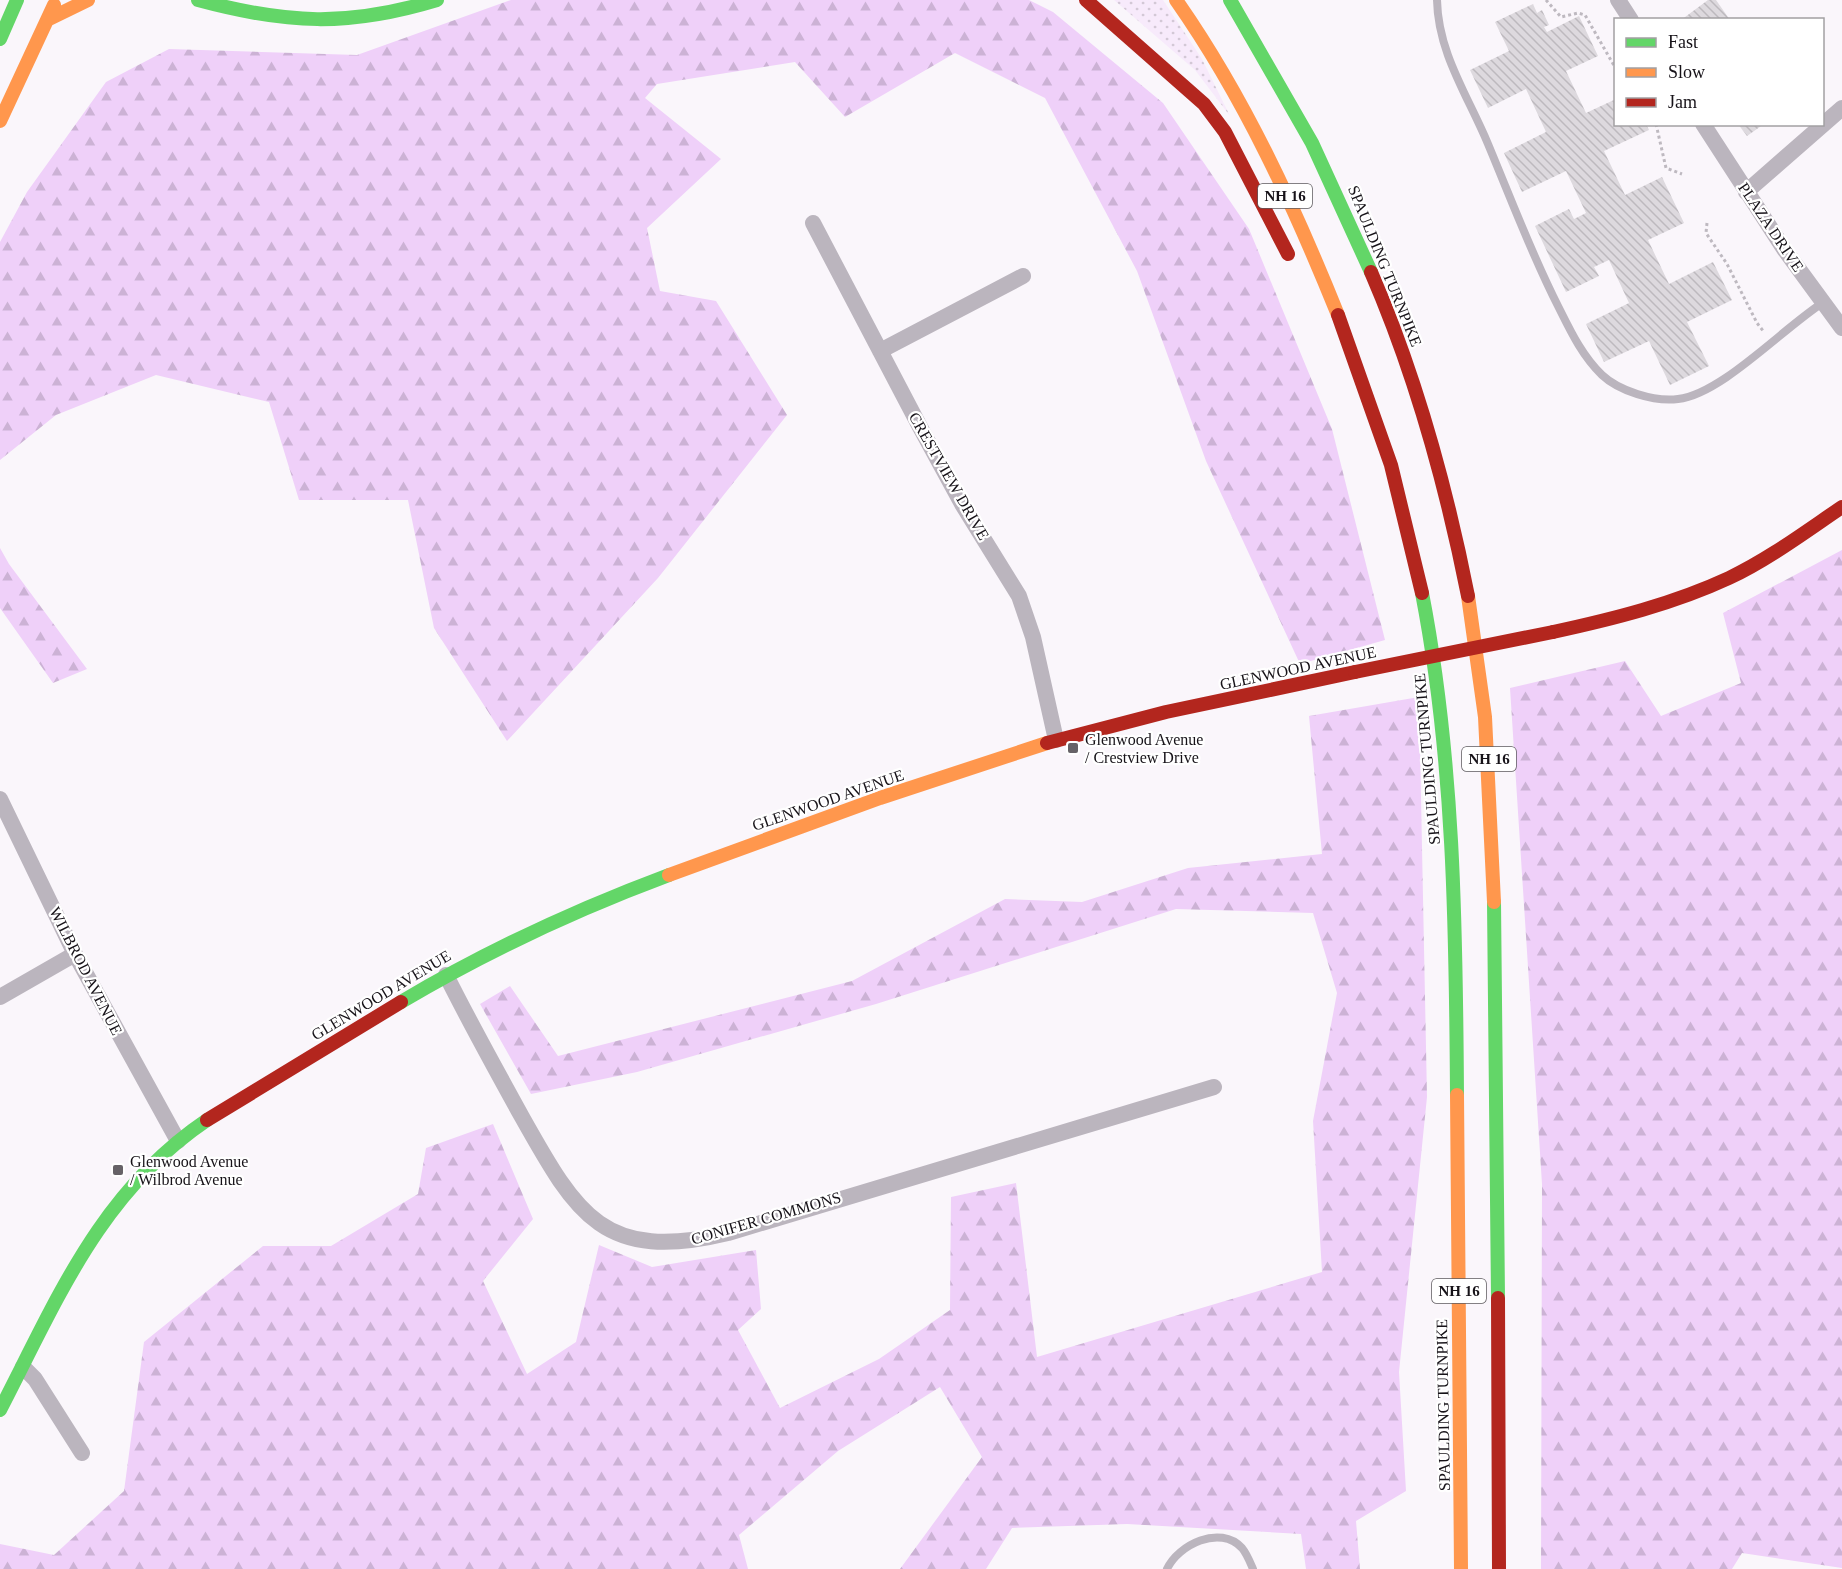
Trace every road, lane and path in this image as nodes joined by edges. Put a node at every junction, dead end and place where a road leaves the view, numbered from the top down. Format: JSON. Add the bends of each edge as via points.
{"nodes":[{"id":1,"x":16,"y":0,"type":"edge"},
{"id":2,"x":56,"y":0,"type":"edge"},
{"id":3,"x":88,"y":0,"type":"edge"},
{"id":4,"x":198,"y":0,"type":"edge"},
{"id":5,"x":437,"y":0,"type":"edge"},
{"id":6,"x":1086,"y":0,"type":"edge"},
{"id":7,"x":1176,"y":0,"type":"edge"},
{"id":8,"x":1230,"y":0,"type":"edge"},
{"id":9,"x":1437,"y":0,"type":"edge"},
{"id":10,"x":1546,"y":0,"type":"edge"},
{"id":11,"x":1618,"y":0,"type":"edge"},
{"id":12,"x":1630,"y":18,"type":"edge"},
{"id":13,"x":47,"y":20,"type":"junction"},
{"id":14,"x":0,"y":39,"type":"edge"},
{"id":15,"x":1614,"y":66,"type":"edge"},
{"id":16,"x":1842,"y":108,"type":"edge"},
{"id":17,"x":0,"y":121,"type":"edge"},
{"id":18,"x":1824,"y":124,"type":"edge"},
{"id":19,"x":1656,"y":126,"type":"edge"},
{"id":20,"x":1703,"y":126,"type":"edge"},
{"id":21,"x":1821,"y":126,"type":"edge"},
{"id":22,"x":1682,"y":174,"type":"dead end"},
{"id":23,"x":1746,"y":192,"type":"junction"},
{"id":24,"x":813,"y":223,"type":"dead end"},
{"id":25,"x":1707,"y":223,"type":"dead end"},
{"id":26,"x":1294,"y":266,"type":"dead end"},
{"id":27,"x":1023,"y":276,"type":"dead end"},
{"id":28,"x":1824,"y":302,"type":"junction"},
{"id":29,"x":1757,"y":323,"type":"dead end"},
{"id":30,"x":1842,"y":328,"type":"edge"},
{"id":31,"x":880,"y":351,"type":"junction"},
{"id":32,"x":1340,"y":362,"type":"dead end"},
{"id":33,"x":1372,"y":404,"type":"junction"},
{"id":34,"x":1842,"y":507,"type":"edge"},
{"id":35,"x":1056,"y":740,"type":"junction"},
{"id":36,"x":0,"y":799,"type":"edge"},
{"id":37,"x":75,"y":954,"type":"junction"},
{"id":38,"x":446,"y":975,"type":"junction"},
{"id":39,"x":0,"y":997,"type":"edge"},
{"id":40,"x":1214,"y":1087,"type":"dead end"},
{"id":41,"x":178,"y":1141,"type":"junction"},
{"id":42,"x":23,"y":1367,"type":"junction"},
{"id":43,"x":0,"y":1410,"type":"edge"},
{"id":44,"x":82,"y":1453,"type":"dead end"},
{"id":45,"x":1167,"y":1569,"type":"edge"},
{"id":46,"x":1253,"y":1569,"type":"edge"},
{"id":47,"x":1461,"y":1569,"type":"edge"},
{"id":48,"x":1499,"y":1569,"type":"edge"}],
"edges":[{"from":1,"to":14,"type":"main road"},
{"from":2,"to":13,"type":"main road"},
{"from":3,"to":13,"type":"main road"},
{"from":4,"to":5,"type":"main road","via":[[257,16],[354,22],[404,12]]},
{"from":6,"to":26,"type":"main road","via":[[1204,104],[1225,132]]},
{"from":7,"to":33,"type":"main road","name":"SPAULDING TURNPIKE","number":"NH 16","via":[[1237,99],[1267,157],[1315,262]]},
{"from":8,"to":48,"type":"main road","name":"SPAULDING TURNPIKE","number":"NH 16","via":[[1295,106],[1379,288],[1438,467],[1470,608],[1485,707],[1494,841]]},
{"from":9,"to":28,"type":"lane","via":[[1442,43],[1537,265],[1579,346],[1603,376],[1638,394],[1658,399],[1694,395]]},
{"from":10,"to":15,"type":"path","via":[[1561,17],[1585,15]]},
{"from":11,"to":12,"type":"street"},
{"from":13,"to":17,"type":"main road"},
{"from":16,"to":18,"type":"street"},
{"from":19,"to":22,"type":"path","via":[[1666,168]]},
{"from":20,"to":23,"type":"street","name":"PLAZA DRIVE"},
{"from":21,"to":23,"type":"street"},
{"from":23,"to":28,"type":"street","name":"PLAZA DRIVE"},
{"from":24,"to":31,"type":"street","name":"CRESTVIEW DRIVE"},
{"from":25,"to":29,"type":"path","via":[[1706,233]]},
{"from":27,"to":31,"type":"street"},
{"from":28,"to":30,"type":"street","name":"PLAZA DRIVE"},
{"from":31,"to":35,"type":"street","name":"CRESTVIEW DRIVE","via":[[963,504],[1019,596],[1033,637]]},
{"from":32,"to":33,"type":"main road"},
{"from":33,"to":47,"type":"main road","name":"SPAULDING TURNPIKE","number":"NH 16","via":[[1416,564],[1439,687],[1448,779],[1456,1012]]},
{"from":34,"to":35,"type":"main road","name":"GLENWOOD AVENUE","bridge":true,"via":[[1730,578],[1647,610]]},
{"from":35,"to":38,"type":"main road","name":"GLENWOOD AVENUE","via":[[853,808],[592,904],[550,921]]},
{"from":36,"to":37,"type":"street","name":"WILBROD AVENUE"},
{"from":37,"to":39,"type":"street"},
{"from":37,"to":41,"type":"street","name":"WILBROD AVENUE"},
{"from":38,"to":40,"type":"street","name":"CONIFER COMMONS","via":[[565,1191],[594,1220],[611,1230],[651,1242],[688,1241],[728,1233]]},
{"from":38,"to":41,"type":"main road","name":"GLENWOOD AVENUE"},
{"from":41,"to":42,"type":"main road","name":"GLENWOOD AVENUE","via":[[141,1174],[108,1214],[78,1261]]},
{"from":42,"to":43,"type":"main road","name":"GLENWOOD AVENUE"},
{"from":42,"to":44,"type":"street"},
{"from":45,"to":46,"type":"lane","via":[[1185,1546],[1218,1538],[1242,1547]]}]}
